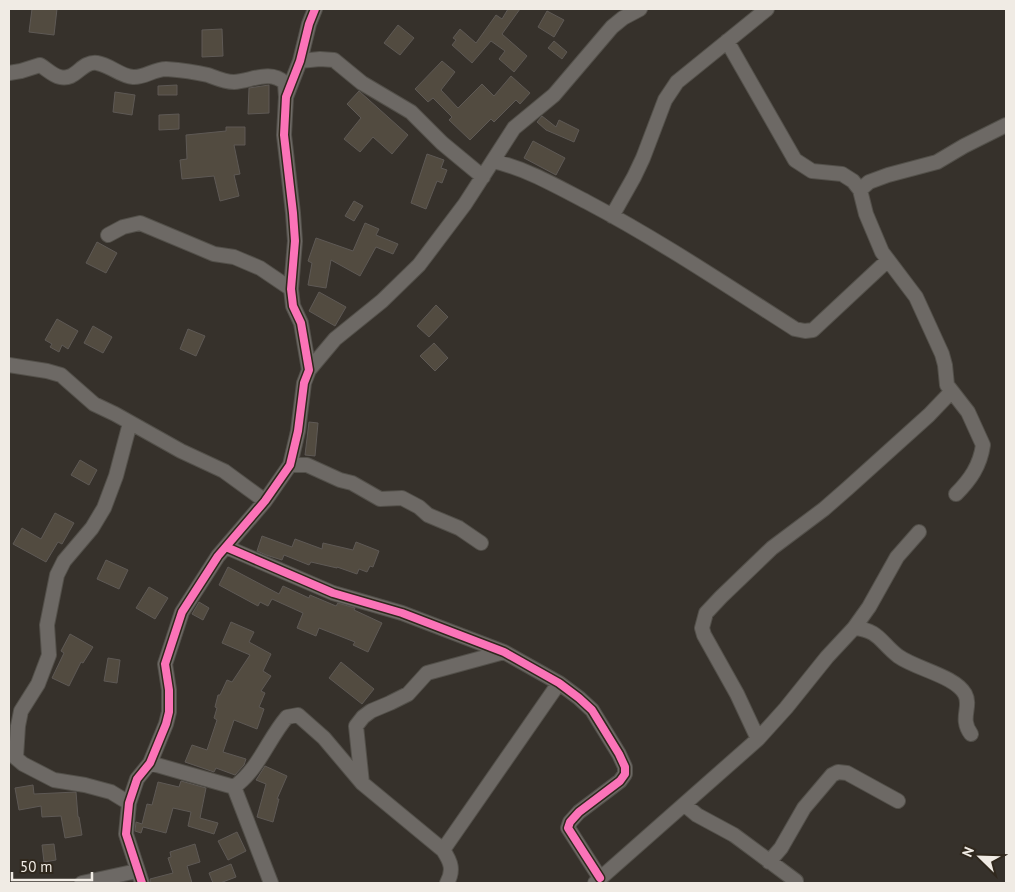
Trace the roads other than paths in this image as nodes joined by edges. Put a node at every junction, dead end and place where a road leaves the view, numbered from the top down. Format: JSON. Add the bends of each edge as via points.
{"nodes":[{"id":1,"x":315,"y":9,"type":"edge"},
{"id":2,"x":640,"y":9,"type":"edge"},
{"id":3,"x":767,"y":9,"type":"edge"},
{"id":4,"x":727,"y":42,"type":"junction"},
{"id":5,"x":300,"y":61,"type":"junction"},
{"id":6,"x":9,"y":73,"type":"edge"},
{"id":7,"x":286,"y":97,"type":"junction"},
{"id":8,"x":1006,"y":125,"type":"edge"},
{"id":9,"x":493,"y":162,"type":"junction"},
{"id":10,"x":483,"y":177,"type":"junction"},
{"id":11,"x":860,"y":190,"type":"junction"},
{"id":12,"x":612,"y":216,"type":"junction"},
{"id":13,"x":108,"y":235,"type":"dead end"},
{"id":14,"x":888,"y":260,"type":"junction"},
{"id":15,"x":292,"y":289,"type":"junction"},
{"id":16,"x":9,"y":365,"type":"edge"},
{"id":17,"x":309,"y":370,"type":"junction"},
{"id":18,"x":951,"y":392,"type":"junction"},
{"id":19,"x":130,"y":423,"type":"junction"},
{"id":20,"x":290,"y":465,"type":"junction"},
{"id":21,"x":956,"y":494,"type":"dead end"},
{"id":22,"x":265,"y":501,"type":"junction"},
{"id":23,"x":919,"y":532,"type":"dead end"},
{"id":24,"x":481,"y":543,"type":"dead end"},
{"id":25,"x":226,"y":547,"type":"junction"},
{"id":26,"x":854,"y":628,"type":"junction"},
{"id":27,"x":504,"y":652,"type":"junction"},
{"id":28,"x":559,"y":683,"type":"junction"},
{"id":29,"x":971,"y":734,"type":"dead end"},
{"id":30,"x":758,"y":739,"type":"junction"},
{"id":31,"x":12,"y":754,"type":"edge"},
{"id":32,"x":150,"y":763,"type":"junction"},
{"id":33,"x":362,"y":783,"type":"junction"},
{"id":34,"x":234,"y":787,"type":"junction"},
{"id":35,"x":898,"y":801,"type":"dead end"},
{"id":36,"x":129,"y":802,"type":"junction"},
{"id":37,"x":685,"y":805,"type":"junction"},
{"id":38,"x":443,"y":850,"type":"junction"},
{"id":39,"x":769,"y":862,"type":"junction"},
{"id":40,"x":140,"y":877,"type":"edge"},
{"id":41,"x":598,"y":881,"type":"edge"},
{"id":42,"x":82,"y":883,"type":"edge"},
{"id":43,"x":272,"y":883,"type":"edge"},
{"id":44,"x":447,"y":883,"type":"edge"},
{"id":45,"x":796,"y":883,"type":"edge"}],
"edges":[{"from":1,"to":5,"type":"street"},
{"from":2,"to":9,"type":"street","via":[[612,27],[554,95],[514,128]]},
{"from":3,"to":4,"type":"street"},
{"from":4,"to":11,"type":"street","via":[[795,160],[812,171],[842,174]]},
{"from":4,"to":12,"type":"street","via":[[669,92],[640,164]]},
{"from":5,"to":7,"type":"street"},
{"from":5,"to":10,"type":"street","via":[[334,60],[362,83],[411,112],[442,144]]},
{"from":6,"to":7,"type":"street","via":[[40,65],[67,78],[84,66],[97,63],[132,77],[168,69],[234,82],[272,76],[285,83]]},
{"from":7,"to":15,"type":"street","via":[[284,135],[295,241]]},
{"from":8,"to":11,"type":"street","via":[[937,162],[888,175],[869,182]]},
{"from":9,"to":10,"type":"street"},
{"from":9,"to":12,"type":"street","via":[[512,165],[535,175]]},
{"from":10,"to":17,"type":"street","via":[[419,265],[382,301],[335,339]]},
{"from":11,"to":14,"type":"street","via":[[866,214]]},
{"from":12,"to":14,"type":"street","via":[[700,267],[794,329],[805,331],[813,330],[830,316]]},
{"from":13,"to":15,"type":"street","via":[[122,227],[140,223],[214,254],[234,257],[260,268]]},
{"from":14,"to":18,"type":"street","via":[[916,297],[942,354]]},
{"from":15,"to":17,"type":"street","via":[[293,306],[301,323]]},
{"from":16,"to":19,"type":"street","via":[[61,375],[94,404]]},
{"from":17,"to":20,"type":"street"},
{"from":18,"to":21,"type":"street","via":[[968,412],[983,445],[974,474]]},
{"from":18,"to":30,"type":"street","via":[[824,509],[772,548],[706,613],[702,628],[704,635]]},
{"from":19,"to":22,"type":"street","via":[[224,471]]},
{"from":19,"to":31,"type":"street","via":[[104,508],[57,575],[47,625],[49,655],[38,684],[21,711]]},
{"from":20,"to":22,"type":"street"},
{"from":20,"to":24,"type":"street","via":[[307,465],[380,498],[402,498]]},
{"from":22,"to":25,"type":"street"},
{"from":23,"to":26,"type":"street","via":[[897,557]]},
{"from":25,"to":27,"type":"street","via":[[333,593],[402,613]]},
{"from":25,"to":32,"type":"street","via":[[182,612],[165,664],[169,712]]},
{"from":26,"to":29,"type":"street","via":[[868,629],[904,660],[961,688],[966,695],[965,722]]},
{"from":26,"to":30,"type":"street"},
{"from":27,"to":28,"type":"street"},
{"from":27,"to":33,"type":"street","via":[[427,674],[408,694],[364,717],[356,726]]},
{"from":28,"to":38,"type":"street"},
{"from":28,"to":41,"type":"street","via":[[592,710],[625,767],[620,781],[579,812],[568,828]]},
{"from":30,"to":37,"type":"street"},
{"from":31,"to":36,"type":"street","via":[[23,764],[54,780],[110,792]]},
{"from":32,"to":34,"type":"street"},
{"from":32,"to":36,"type":"street","via":[[137,779]]},
{"from":33,"to":34,"type":"street","via":[[324,738],[298,715],[287,717],[246,778]]},
{"from":33,"to":38,"type":"street"},
{"from":34,"to":43,"type":"street"},
{"from":35,"to":39,"type":"street","via":[[847,773],[838,772],[807,804]]},
{"from":36,"to":40,"type":"street","via":[[126,834]]},
{"from":37,"to":39,"type":"street","via":[[734,835]]},
{"from":37,"to":41,"type":"street"},
{"from":38,"to":44,"type":"street","via":[[450,860],[451,875]]},
{"from":39,"to":45,"type":"street"},
{"from":40,"to":42,"type":"street"}]}
